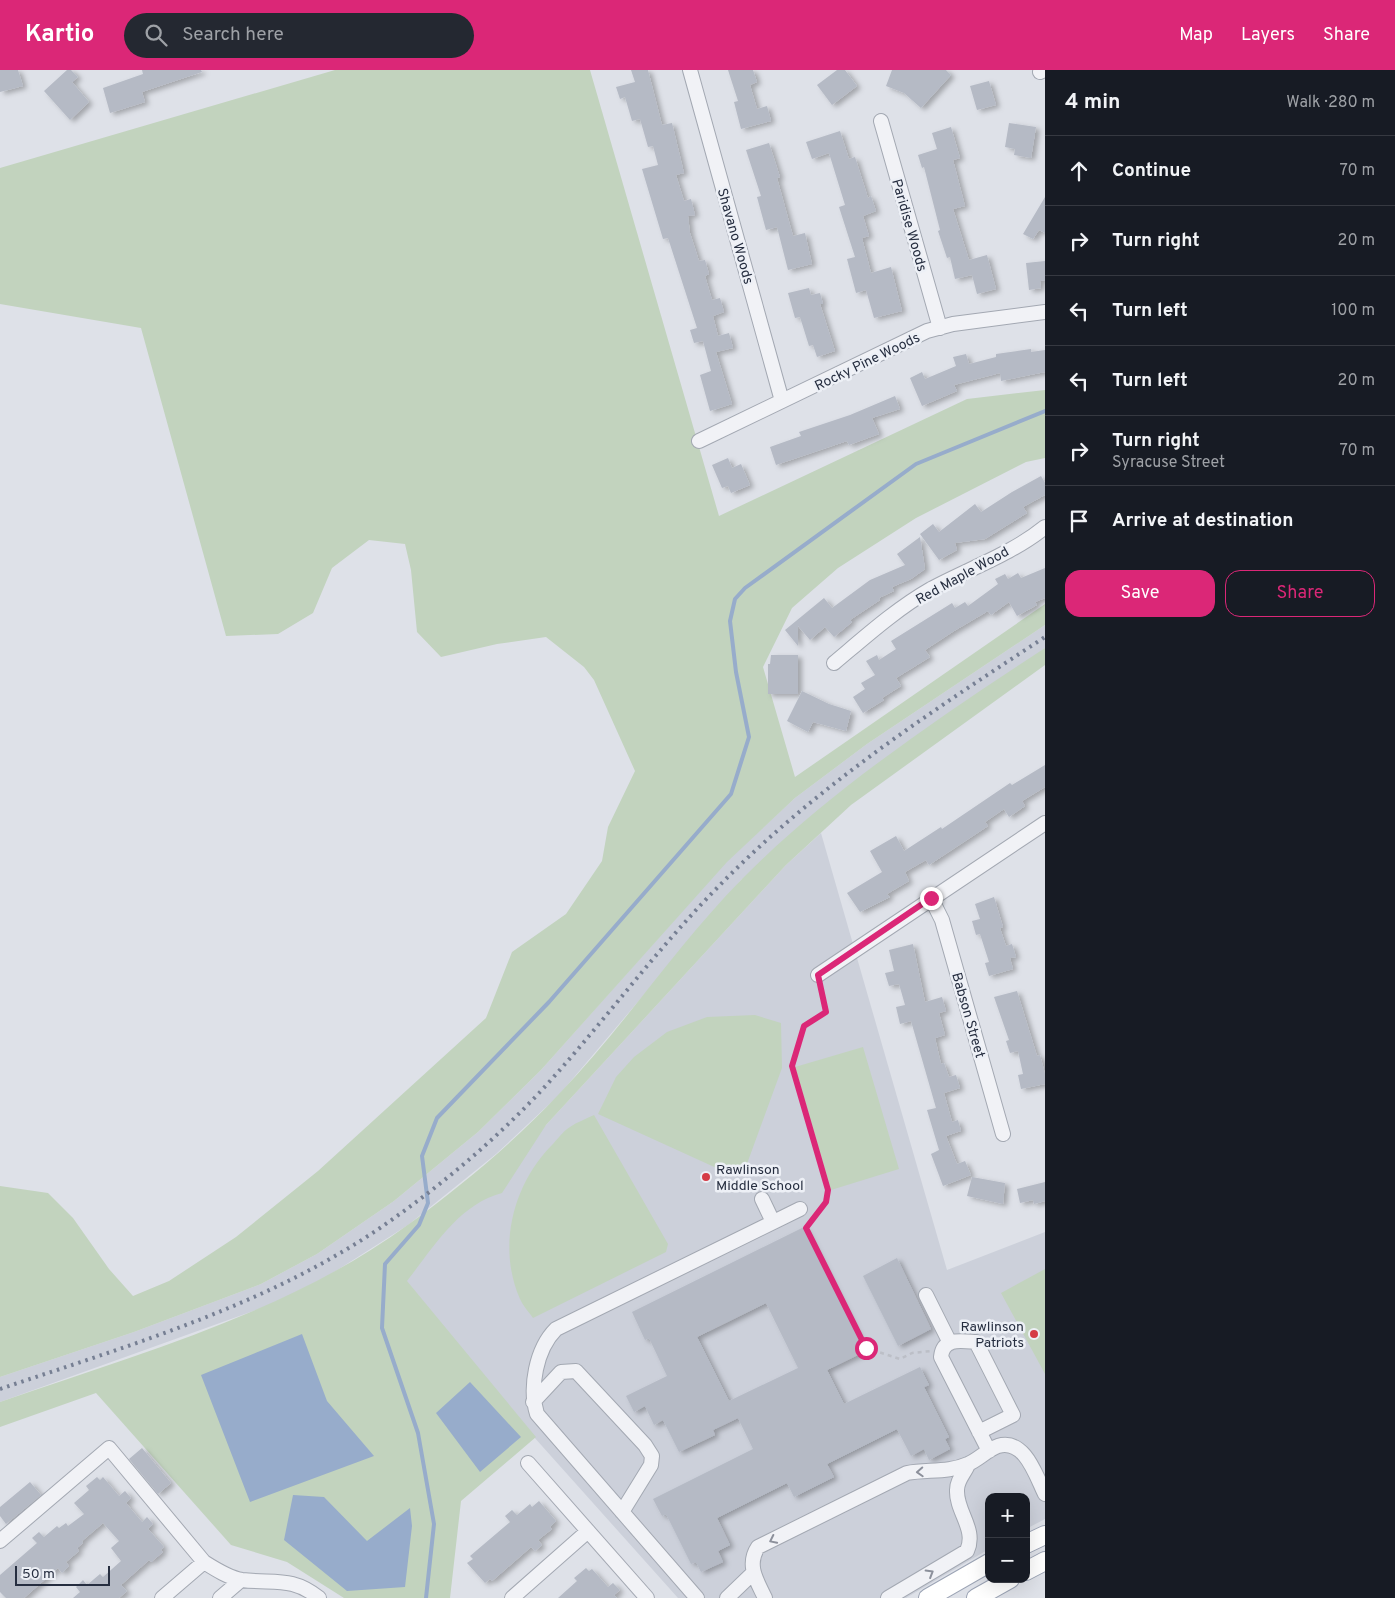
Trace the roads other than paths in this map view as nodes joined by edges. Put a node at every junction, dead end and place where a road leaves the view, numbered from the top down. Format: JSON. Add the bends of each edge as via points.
{"nodes":[{"id":1,"x":690,"y":70,"type":"edge"},
{"id":2,"x":881,"y":122,"type":"dead end"},
{"id":3,"x":1045,"y":312,"type":"edge"},
{"id":4,"x":940,"y":328,"type":"junction"},
{"id":5,"x":782,"y":401,"type":"junction"},
{"id":6,"x":699,"y":441,"type":"dead end"},
{"id":7,"x":1045,"y":527,"type":"edge"},
{"id":8,"x":834,"y":663,"type":"dead end"},
{"id":9,"x":1045,"y":823,"type":"edge"},
{"id":10,"x":931,"y":898,"type":"junction"},
{"id":11,"x":818,"y":975,"type":"road end"},
{"id":12,"x":1003,"y":1134,"type":"dead end"},
{"id":13,"x":762,"y":1199,"type":"dead end"},
{"id":14,"x":800,"y":1208,"type":"dead end"},
{"id":15,"x":773,"y":1222,"type":"junction"},
{"id":16,"x":926,"y":1295,"type":"dead end"},
{"id":17,"x":946,"y":1346,"type":"junction"},
{"id":18,"x":533,"y":1402,"type":"junction"},
{"id":19,"x":979,"y":1432,"type":"junction"},
{"id":20,"x":989,"y":1451,"type":"junction"},
{"id":21,"x":528,"y":1463,"type":"dead end"},
{"id":22,"x":968,"y":1465,"type":"junction"},
{"id":23,"x":1045,"y":1494,"type":"edge"},
{"id":24,"x":622,"y":1512,"type":"junction"},
{"id":25,"x":588,"y":1531,"type":"junction"},
{"id":26,"x":1045,"y":1535,"type":"edge"},
{"id":27,"x":0,"y":1540,"type":"edge"},
{"id":28,"x":1030,"y":1542,"type":"edge"},
{"id":29,"x":1045,"y":1561,"type":"edge"},
{"id":30,"x":204,"y":1562,"type":"junction"},
{"id":31,"x":985,"y":1565,"type":"edge"},
{"id":32,"x":1030,"y":1569,"type":"edge"},
{"id":33,"x":753,"y":1574,"type":"junction"},
{"id":34,"x":241,"y":1580,"type":"junction"},
{"id":35,"x":1003,"y":1583,"type":"edge"},
{"id":36,"x":162,"y":1598,"type":"edge"},
{"id":37,"x":220,"y":1598,"type":"edge"},
{"id":38,"x":320,"y":1598,"type":"edge"},
{"id":39,"x":512,"y":1598,"type":"edge"},
{"id":40,"x":647,"y":1598,"type":"edge"},
{"id":41,"x":697,"y":1598,"type":"edge"},
{"id":42,"x":727,"y":1598,"type":"edge"},
{"id":43,"x":765,"y":1598,"type":"edge"},
{"id":44,"x":888,"y":1598,"type":"edge"},
{"id":45,"x":928,"y":1598,"type":"edge"},
{"id":46,"x":976,"y":1598,"type":"edge"}],
"edges":[{"from":1,"to":5,"type":"street","name":"Shavano Woods"},
{"from":2,"to":4,"type":"street","name":"Paridise Woods"},
{"from":3,"to":4,"type":"street","name":"Rocky Pine Woods"},
{"from":4,"to":5,"type":"street","name":"Rocky Pine Woods"},
{"from":5,"to":6,"type":"street","name":"Rocky Pine Woods"},
{"from":7,"to":8,"type":"street","name":"Red Maple Wood","via":[[1021,543],[929,590],[880,624]]},
{"from":9,"to":10,"type":"street"},
{"from":10,"to":11,"type":"street"},
{"from":10,"to":12,"type":"street","name":"Babson Street","via":[[942,920]]},
{"from":13,"to":15,"type":"street"},
{"from":14,"to":15,"type":"street"},
{"from":15,"to":18,"type":"street","via":[[556,1329],[546,1338],[532,1385]]},
{"from":16,"to":17,"type":"street"},
{"from":17,"to":19,"type":"street","via":[[942,1357]]},
{"from":17,"to":19,"type":"street","via":[[955,1340],[976,1342],[1013,1415]]},
{"from":18,"to":24,"type":"street","via":[[537,1414]]},
{"from":18,"to":24,"type":"street","via":[[561,1372],[576,1371],[645,1445],[652,1456],[651,1465]]},
{"from":19,"to":20,"type":"street"},
{"from":20,"to":22,"type":"street"},
{"from":20,"to":23,"type":"street","via":[[1005,1445],[1018,1449],[1027,1457]]},
{"from":21,"to":25,"type":"street"},
{"from":22,"to":33,"type":"street","one_way":true,"via":[[942,1471],[907,1473],[758,1547],[752,1556]]},
{"from":44,"to":22,"type":"street","one_way":true,"via":[[967,1551],[971,1534],[957,1498],[957,1483]]},
{"from":24,"to":41,"type":"street"},
{"from":25,"to":39,"type":"street"},
{"from":25,"to":40,"type":"street"},
{"from":26,"to":28,"type":"main road"},
{"from":27,"to":30,"type":"street","via":[[109,1448]]},
{"from":29,"to":32,"type":"main road"},
{"from":30,"to":34,"type":"street"},
{"from":30,"to":36,"type":"street"},
{"from":31,"to":45,"type":"main road"},
{"from":33,"to":42,"type":"street"},
{"from":33,"to":43,"type":"street"},
{"from":34,"to":37,"type":"street"},
{"from":34,"to":38,"type":"street","via":[[286,1581],[307,1588]]},
{"from":35,"to":46,"type":"main road"}]}
